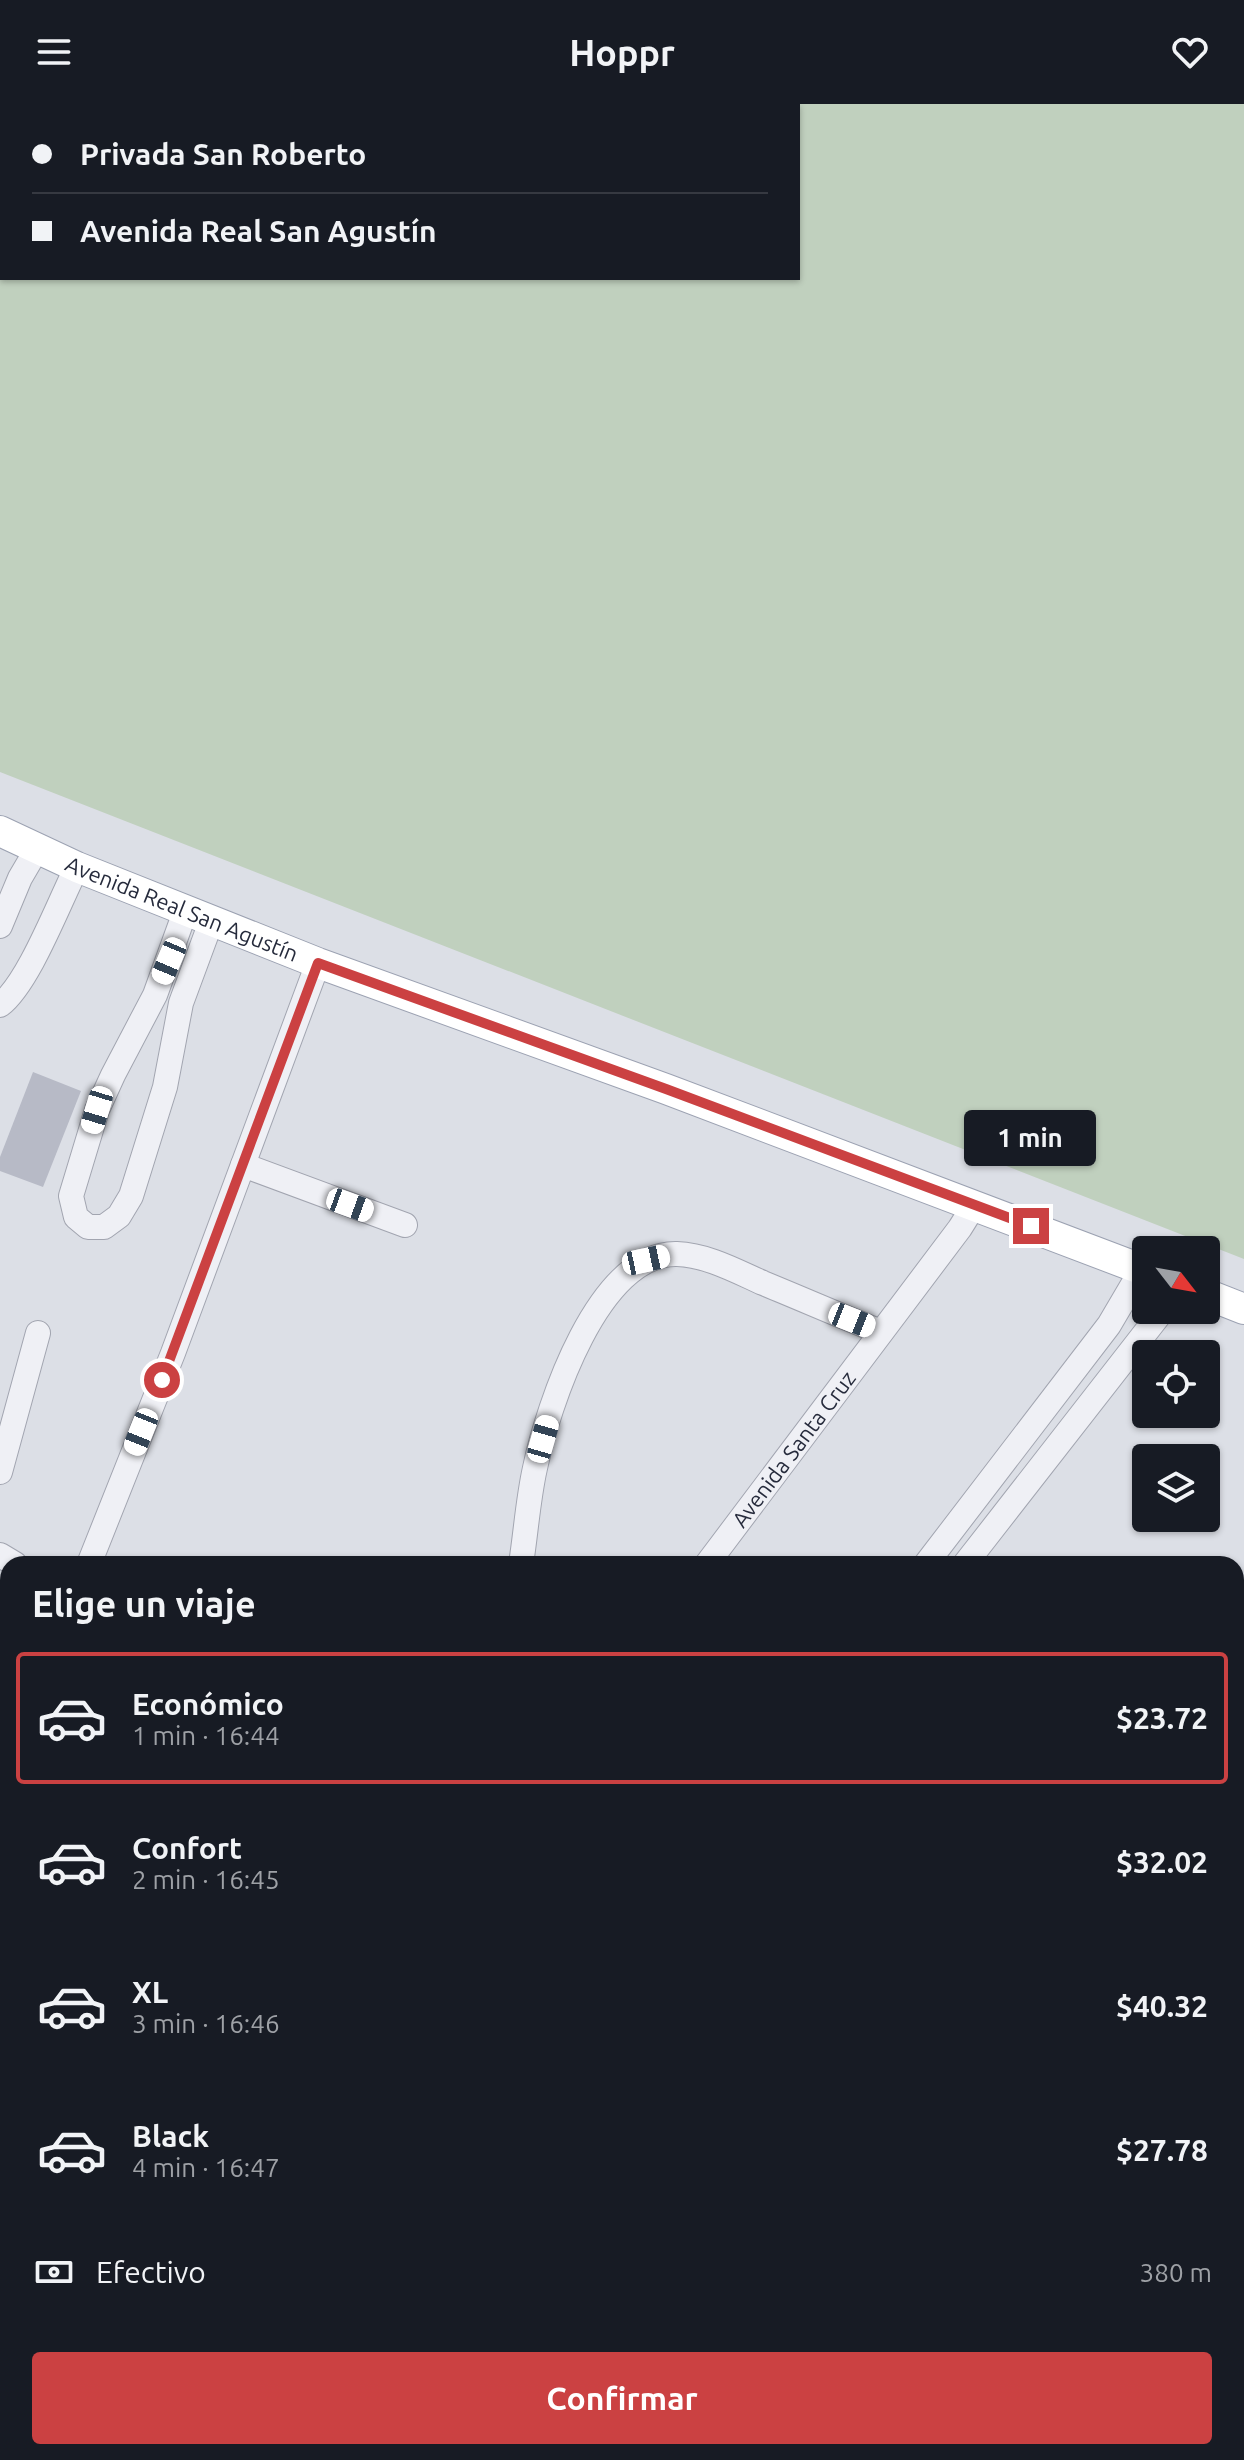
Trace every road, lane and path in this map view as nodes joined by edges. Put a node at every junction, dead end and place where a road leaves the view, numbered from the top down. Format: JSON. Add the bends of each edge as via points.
{"nodes":[{"id":1,"x":0,"y":831,"type":"edge"},
{"id":2,"x":21,"y":844,"type":"edge"},
{"id":3,"x":77,"y":867,"type":"junction"},
{"id":4,"x":198,"y":917,"type":"junction"},
{"id":5,"x":0,"y":926,"type":"edge"},
{"id":6,"x":169,"y":961,"type":"junction"},
{"id":7,"x":318,"y":963,"type":"junction"},
{"id":8,"x":192,"y":969,"type":"junction"},
{"id":9,"x":0,"y":1005,"type":"edge"},
{"id":10,"x":135,"y":1033,"type":"junction"},
{"id":11,"x":171,"y":1046,"type":"junction"},
{"id":12,"x":243,"y":1165,"type":"junction"},
{"id":13,"x":975,"y":1204,"type":"junction"},
{"id":14,"x":405,"y":1225,"type":"dead end"},
{"id":15,"x":1132,"y":1265,"type":"edge"},
{"id":16,"x":1132,"y":1289,"type":"edge"},
{"id":17,"x":1220,"y":1300,"type":"edge"},
{"id":18,"x":1244,"y":1309,"type":"edge"},
{"id":19,"x":1152,"y":1324,"type":"edge"},
{"id":20,"x":881,"y":1332,"type":"junction"},
{"id":21,"x":38,"y":1333,"type":"dead end"},
{"id":22,"x":0,"y":1472,"type":"edge"},
{"id":23,"x":963,"y":1517,"type":"junction"},
{"id":24,"x":987,"y":1534,"type":"junction"},
{"id":25,"x":92,"y":1556,"type":"edge"},
{"id":26,"x":522,"y":1556,"type":"edge"},
{"id":27,"x":713,"y":1556,"type":"edge"},
{"id":28,"x":932,"y":1556,"type":"edge"},
{"id":29,"x":971,"y":1556,"type":"edge"}],
"edges":[{"from":1,"to":2,"type":"main road","name":"Avenida Real San Agustín"},
{"from":2,"to":3,"type":"main road","name":"Avenida Real San Agustín"},
{"from":2,"to":5,"type":"street","via":[[20,878]]},
{"from":3,"to":4,"type":"main road","name":"Avenida Real San Agustín"},
{"from":3,"to":9,"type":"street","via":[[26,971]]},
{"from":4,"to":6,"type":"street"},
{"from":4,"to":7,"type":"main road","name":"Avenida Real San Agustín"},
{"from":4,"to":8,"type":"street"},
{"from":6,"to":8,"type":"street"},
{"from":6,"to":10,"type":"street"},
{"from":7,"to":12,"type":"street"},
{"from":7,"to":13,"type":"main road","name":"Avenida Real San Agustín"},
{"from":8,"to":11,"type":"street"},
{"from":10,"to":11,"type":"street"},
{"from":10,"to":11,"type":"street","via":[[97,1110],[71,1196],[76,1217],[88,1227],[104,1227],[119,1216],[131,1196],[165,1087]]},
{"from":12,"to":14,"type":"street"},
{"from":12,"to":25,"type":"street"},
{"from":13,"to":15,"type":"main road","name":"Avenida Real San Agustín"},
{"from":13,"to":20,"type":"street","name":"Avenida Santa Cruz"},
{"from":16,"to":23,"type":"street"},
{"from":17,"to":18,"type":"main road"},
{"from":19,"to":24,"type":"street"},
{"from":20,"to":26,"type":"street","via":[[710,1260],[676,1254],[646,1260],[597,1310],[559,1382],[535,1468]]},
{"from":20,"to":27,"type":"street","name":"Avenida Santa Cruz"},
{"from":21,"to":22,"type":"street"},
{"from":23,"to":24,"type":"street"},
{"from":23,"to":28,"type":"street"},
{"from":24,"to":29,"type":"street"}]}
